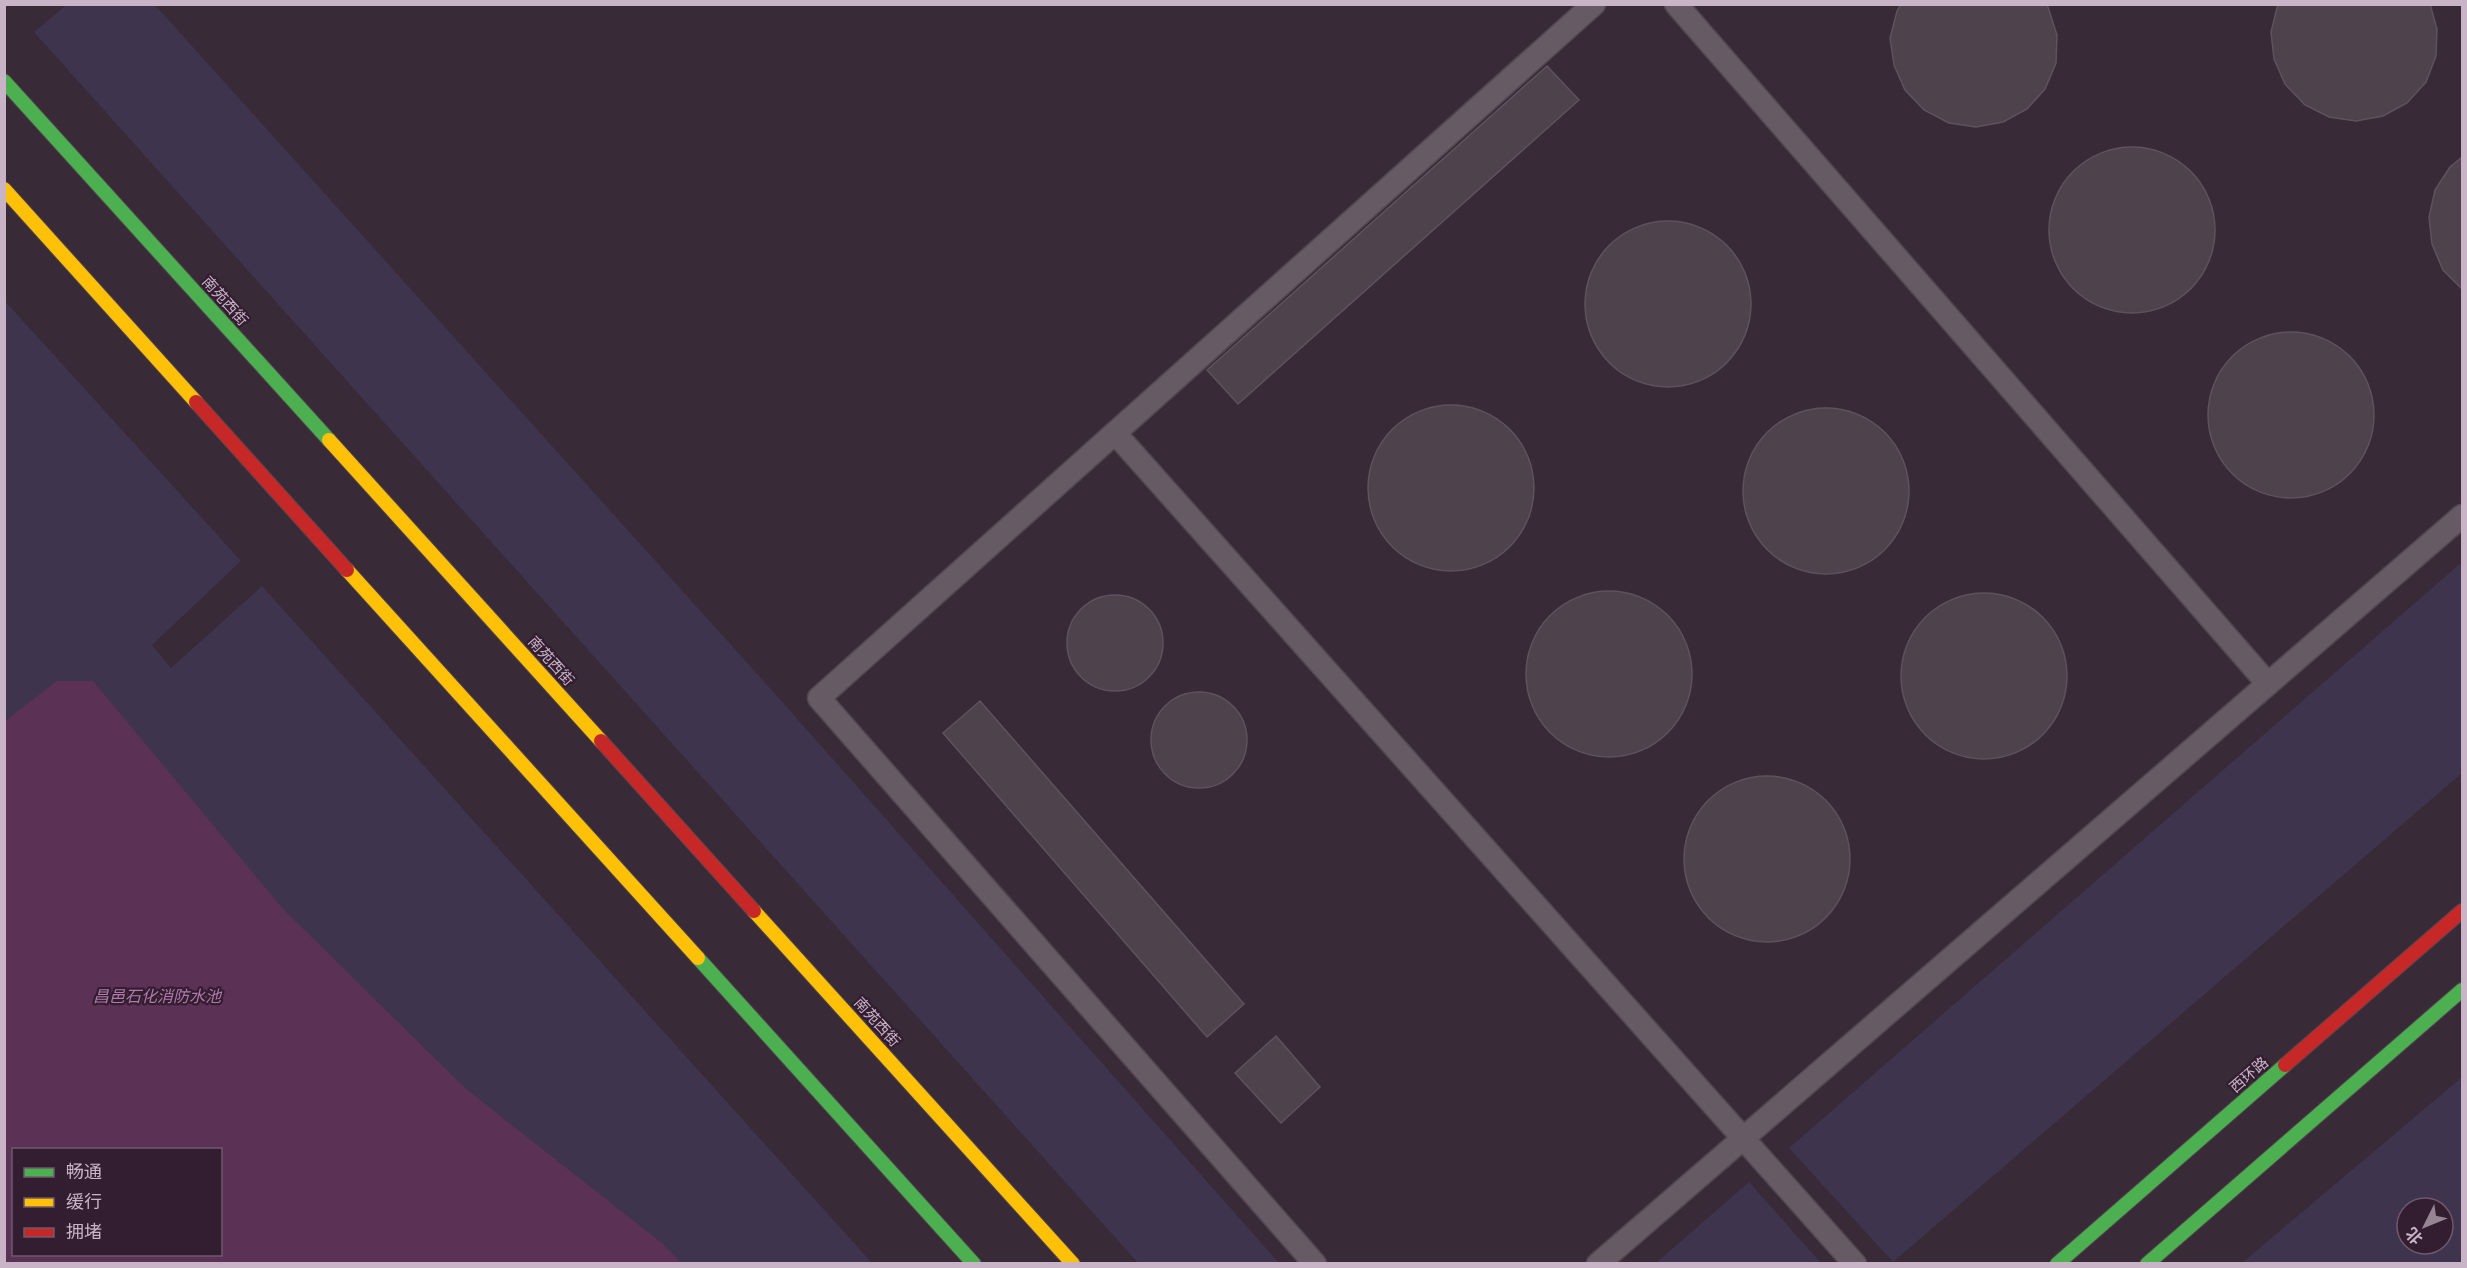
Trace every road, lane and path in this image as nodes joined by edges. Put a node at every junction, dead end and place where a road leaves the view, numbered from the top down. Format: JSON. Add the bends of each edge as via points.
{"nodes":[{"id":1,"x":1594,"y":4,"type":"edge"},
{"id":2,"x":1676,"y":4,"type":"edge"},
{"id":3,"x":4,"y":81,"type":"edge"},
{"id":4,"x":4,"y":189,"type":"edge"},
{"id":5,"x":1115,"y":433,"type":"junction"},
{"id":6,"x":2463,"y":516,"type":"edge"},
{"id":7,"x":2268,"y":684,"type":"junction"},
{"id":8,"x":2463,"y":911,"type":"edge"},
{"id":9,"x":2463,"y":990,"type":"edge"},
{"id":10,"x":1744,"y":1137,"type":"junction"},
{"id":11,"x":974,"y":1263,"type":"edge"},
{"id":12,"x":1073,"y":1263,"type":"edge"},
{"id":13,"x":1315,"y":1263,"type":"edge"},
{"id":14,"x":1598,"y":1263,"type":"edge"},
{"id":15,"x":1856,"y":1263,"type":"edge"},
{"id":16,"x":2057,"y":1263,"type":"edge"},
{"id":17,"x":2147,"y":1263,"type":"edge"}],
"edges":[{"from":1,"to":5,"type":"lane"},
{"from":2,"to":7,"type":"lane"},
{"from":3,"to":12,"type":"main road","name":"南苑西街"},
{"from":4,"to":11,"type":"main road"},
{"from":5,"to":10,"type":"lane"},
{"from":5,"to":13,"type":"lane","via":[[819,698]]},
{"from":6,"to":7,"type":"lane"},
{"from":7,"to":10,"type":"lane"},
{"from":8,"to":16,"type":"main road","name":"西环路"},
{"from":9,"to":17,"type":"main road"},
{"from":10,"to":14,"type":"lane"},
{"from":10,"to":15,"type":"lane"}]}
